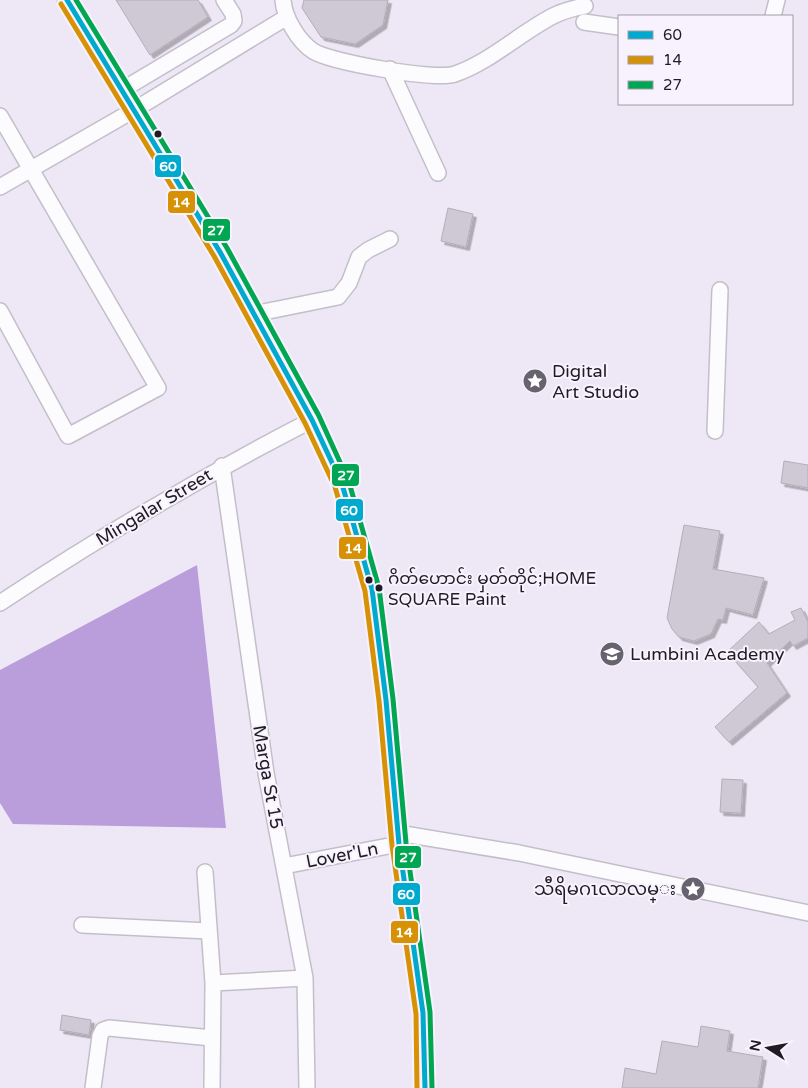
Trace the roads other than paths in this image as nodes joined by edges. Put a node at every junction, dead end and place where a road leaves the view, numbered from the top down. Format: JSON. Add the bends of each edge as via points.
{"nodes":[{"id":1,"x":67,"y":0,"type":"edge"},
{"id":2,"x":224,"y":0,"type":"edge"},
{"id":3,"x":283,"y":0,"type":"edge"},
{"id":4,"x":777,"y":0,"type":"edge"},
{"id":5,"x":585,"y":6,"type":"dead end"},
{"id":6,"x":773,"y":15,"type":"edge"},
{"id":7,"x":287,"y":17,"type":"junction"},
{"id":8,"x":584,"y":22,"type":"dead end"},
{"id":9,"x":618,"y":26,"type":"edge"},
{"id":10,"x":390,"y":69,"type":"junction"},
{"id":11,"x":122,"y":90,"type":"junction"},
{"id":12,"x":134,"y":110,"type":"junction"},
{"id":13,"x":0,"y":116,"type":"edge"},
{"id":14,"x":30,"y":170,"type":"junction"},
{"id":15,"x":438,"y":173,"type":"dead end"},
{"id":16,"x":0,"y":187,"type":"edge"},
{"id":17,"x":390,"y":239,"type":"dead end"},
{"id":18,"x":720,"y":290,"type":"dead end"},
{"id":19,"x":0,"y":311,"type":"edge"},
{"id":20,"x":254,"y":314,"type":"junction"},
{"id":21,"x":312,"y":420,"type":"junction"},
{"id":22,"x":715,"y":431,"type":"dead end"},
{"id":23,"x":222,"y":466,"type":"junction"},
{"id":24,"x":0,"y":603,"type":"edge"},
{"id":25,"x":399,"y":838,"type":"junction"},
{"id":26,"x":284,"y":866,"type":"junction"},
{"id":27,"x":205,"y":872,"type":"dead end"},
{"id":28,"x":808,"y":912,"type":"edge"},
{"id":29,"x":82,"y":925,"type":"dead end"},
{"id":30,"x":209,"y":931,"type":"junction"},
{"id":31,"x":305,"y":978,"type":"junction"},
{"id":32,"x":213,"y":983,"type":"junction"},
{"id":33,"x":212,"y":1038,"type":"junction"},
{"id":34,"x":92,"y":1088,"type":"edge"},
{"id":35,"x":212,"y":1088,"type":"edge"},
{"id":36,"x":307,"y":1088,"type":"edge"},
{"id":37,"x":425,"y":1088,"type":"edge"}],
"edges":[{"from":1,"to":11,"type":"main road"},
{"from":2,"to":11,"type":"street","via":[[233,14],[231,25]]},
{"from":3,"to":7,"type":"street"},
{"from":4,"to":6,"type":"street"},
{"from":5,"to":10,"type":"street","via":[[554,15],[453,75],[434,76]]},
{"from":7,"to":10,"type":"street","via":[[305,45],[325,57]]},
{"from":7,"to":12,"type":"street"},
{"from":8,"to":9,"type":"street"},
{"from":10,"to":15,"type":"street"},
{"from":11,"to":12,"type":"main road"},
{"from":12,"to":14,"type":"street"},
{"from":12,"to":20,"type":"main road"},
{"from":13,"to":14,"type":"street"},
{"from":14,"to":16,"type":"street"},
{"from":14,"to":19,"type":"street","via":[[158,388],[68,436]]},
{"from":17,"to":20,"type":"street","via":[[359,257],[349,283],[338,297]]},
{"from":18,"to":22,"type":"street"},
{"from":20,"to":21,"type":"main road"},
{"from":21,"to":23,"type":"street","name":"Mingalar Street"},
{"from":21,"to":25,"type":"main road","via":[[342,484],[372,589]]},
{"from":23,"to":24,"type":"street","name":"Mingalar Street"},
{"from":23,"to":26,"type":"street","name":"Marga St 15","via":[[265,763]]},
{"from":25,"to":26,"type":"street","name":"Lover'Ln"},
{"from":25,"to":28,"type":"street","via":[[519,853]]},
{"from":25,"to":37,"type":"main road","via":[[423,1013]]},
{"from":26,"to":31,"type":"street","name":"Marga St 15"},
{"from":27,"to":30,"type":"street"},
{"from":29,"to":30,"type":"street"},
{"from":30,"to":32,"type":"street"},
{"from":31,"to":32,"type":"street"},
{"from":31,"to":36,"type":"street","name":"Marga St 15"},
{"from":32,"to":33,"type":"street"},
{"from":33,"to":34,"type":"street","via":[[103,1030]]},
{"from":33,"to":35,"type":"street"}]}
